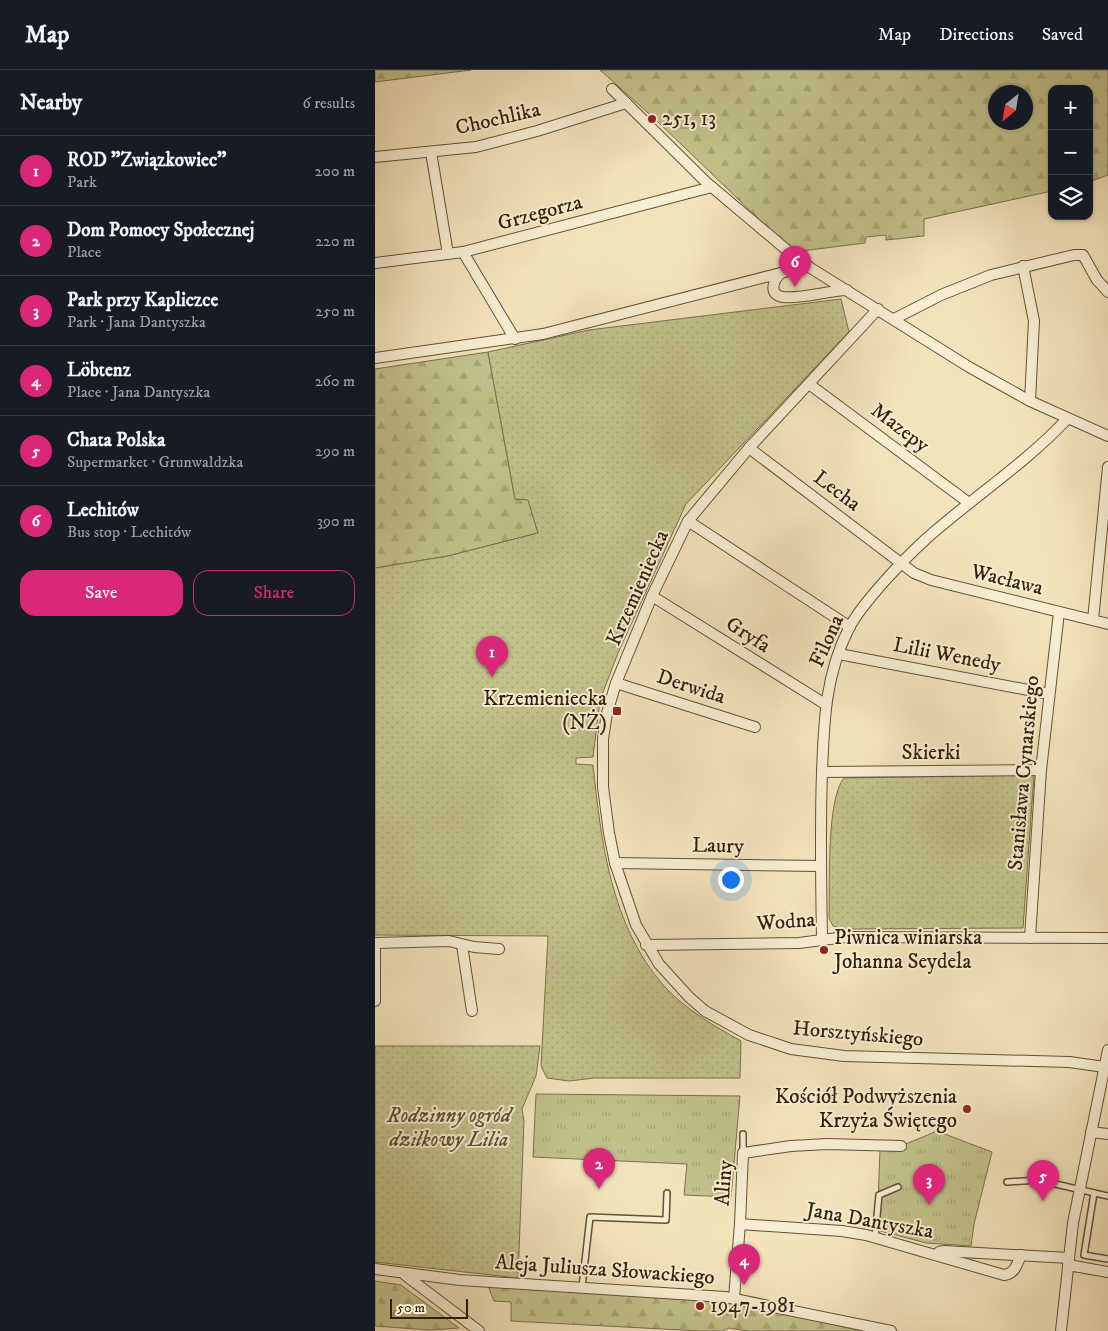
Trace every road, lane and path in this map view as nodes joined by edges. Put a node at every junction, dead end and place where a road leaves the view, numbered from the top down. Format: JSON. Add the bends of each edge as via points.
{"nodes":[{"id":1,"x":612,"y":88,"type":"dead end"},
{"id":2,"x":626,"y":103,"type":"junction"},
{"id":3,"x":431,"y":152,"type":"junction"},
{"id":4,"x":375,"y":157,"type":"edge"},
{"id":5,"x":712,"y":187,"type":"junction"},
{"id":6,"x":463,"y":252,"type":"junction"},
{"id":7,"x":448,"y":254,"type":"junction"},
{"id":8,"x":375,"y":263,"type":"edge"},
{"id":9,"x":808,"y":266,"type":"junction"},
{"id":10,"x":1023,"y":266,"type":"junction"},
{"id":11,"x":781,"y":273,"type":"junction"},
{"id":12,"x":847,"y":290,"type":"junction"},
{"id":13,"x":1108,"y":292,"type":"edge"},
{"id":14,"x":878,"y":309,"type":"junction"},
{"id":15,"x":894,"y":319,"type":"junction"},
{"id":16,"x":515,"y":339,"type":"junction"},
{"id":17,"x":375,"y":358,"type":"edge"},
{"id":18,"x":809,"y":384,"type":"junction"},
{"id":19,"x":1030,"y":401,"type":"junction"},
{"id":20,"x":1067,"y":419,"type":"junction"},
{"id":21,"x":1108,"y":436,"type":"edge"},
{"id":22,"x":749,"y":448,"type":"junction"},
{"id":23,"x":1108,"y":466,"type":"edge"},
{"id":24,"x":969,"y":503,"type":"junction"},
{"id":25,"x":688,"y":521,"type":"junction"},
{"id":26,"x":901,"y":564,"type":"junction"},
{"id":27,"x":653,"y":596,"type":"junction"},
{"id":28,"x":1059,"y":612,"type":"junction"},
{"id":29,"x":1093,"y":620,"type":"junction"},
{"id":30,"x":1108,"y":624,"type":"edge"},
{"id":31,"x":850,"y":627,"type":"junction"},
{"id":32,"x":839,"y":654,"type":"junction"},
{"id":33,"x":616,"y":683,"type":"junction"},
{"id":34,"x":1049,"y":694,"type":"junction"},
{"id":35,"x":825,"y":704,"type":"junction"},
{"id":36,"x":755,"y":727,"type":"dead end"},
{"id":37,"x":1041,"y":770,"type":"junction"},
{"id":38,"x":822,"y":772,"type":"junction"},
{"id":39,"x":615,"y":863,"type":"junction"},
{"id":40,"x":820,"y":866,"type":"junction"},
{"id":41,"x":1030,"y":938,"type":"junction"},
{"id":42,"x":1108,"y":938,"type":"edge"},
{"id":43,"x":822,"y":939,"type":"junction"},
{"id":44,"x":375,"y":943,"type":"edge"},
{"id":45,"x":462,"y":944,"type":"junction"},
{"id":46,"x":646,"y":945,"type":"junction"},
{"id":47,"x":499,"y":949,"type":"dead end"},
{"id":48,"x":375,"y":1001,"type":"edge"},
{"id":49,"x":471,"y":1011,"type":"dead end"},
{"id":50,"x":1108,"y":1050,"type":"edge"},
{"id":51,"x":1105,"y":1066,"type":"junction"},
{"id":52,"x":1105,"y":1082,"type":"edge"},
{"id":53,"x":1091,"y":1132,"type":"junction"},
{"id":54,"x":743,"y":1134,"type":"dead end"},
{"id":55,"x":1108,"y":1134,"type":"edge"},
{"id":56,"x":901,"y":1146,"type":"dead end"},
{"id":57,"x":743,"y":1153,"type":"junction"},
{"id":58,"x":1007,"y":1182,"type":"dead end"},
{"id":59,"x":899,"y":1187,"type":"dead end"},
{"id":60,"x":1079,"y":1190,"type":"junction"},
{"id":61,"x":667,"y":1193,"type":"dead end"},
{"id":62,"x":1094,"y":1193,"type":"junction"},
{"id":63,"x":1108,"y":1196,"type":"edge"},
{"id":64,"x":740,"y":1224,"type":"junction"},
{"id":65,"x":875,"y":1237,"type":"junction"},
{"id":66,"x":935,"y":1254,"type":"junction"},
{"id":67,"x":1021,"y":1255,"type":"junction"},
{"id":68,"x":1108,"y":1259,"type":"edge"},
{"id":69,"x":1068,"y":1261,"type":"junction"},
{"id":70,"x":375,"y":1269,"type":"edge"},
{"id":71,"x":400,"y":1272,"type":"junction"},
{"id":72,"x":1108,"y":1272,"type":"edge"},
{"id":73,"x":581,"y":1287,"type":"junction"},
{"id":74,"x":734,"y":1298,"type":"junction"},
{"id":75,"x":479,"y":1331,"type":"edge"},
{"id":76,"x":891,"y":1331,"type":"edge"},
{"id":77,"x":1061,"y":1331,"type":"edge"}],
"edges":[{"from":1,"to":2,"type":"street"},
{"from":2,"to":3,"type":"street","name":"Chochlika","via":[[476,146]]},
{"from":2,"to":5,"type":"street"},
{"from":3,"to":4,"type":"street","name":"Chochlika"},
{"from":3,"to":7,"type":"street"},
{"from":5,"to":6,"type":"street","name":"Grzegorza"},
{"from":5,"to":9,"type":"street"},
{"from":6,"to":7,"type":"street","name":"Grzegorza"},
{"from":6,"to":16,"type":"street"},
{"from":7,"to":8,"type":"street","name":"Grzegorza"},
{"from":9,"to":11,"type":"street"},
{"from":9,"to":12,"type":"street"},
{"from":10,"to":13,"type":"street","via":[[1083,255]]},
{"from":10,"to":15,"type":"street","via":[[941,295]]},
{"from":10,"to":19,"type":"street","via":[[1034,322]]},
{"from":11,"to":12,"type":"street","via":[[773,285],[778,296]]},
{"from":11,"to":16,"type":"street"},
{"from":12,"to":14,"type":"street"},
{"from":14,"to":15,"type":"street"},
{"from":14,"to":18,"type":"street","name":"Krzemieniecka"},
{"from":15,"to":19,"type":"street"},
{"from":16,"to":17,"type":"street"},
{"from":18,"to":22,"type":"street","name":"Krzemieniecka"},
{"from":18,"to":24,"type":"street","name":"Mazepy"},
{"from":19,"to":20,"type":"street"},
{"from":20,"to":21,"type":"street"},
{"from":20,"to":24,"type":"street","name":"Filona","via":[[1048,439]]},
{"from":22,"to":25,"type":"street","name":"Krzemieniecka"},
{"from":22,"to":26,"type":"street","name":"Lecha"},
{"from":23,"to":29,"type":"street"},
{"from":24,"to":26,"type":"street","name":"Filona"},
{"from":25,"to":27,"type":"street","name":"Krzemieniecka"},
{"from":25,"to":31,"type":"street"},
{"from":26,"to":28,"type":"street","name":"Wacława","via":[[931,580]]},
{"from":26,"to":31,"type":"street","name":"Filona"},
{"from":27,"to":33,"type":"street","name":"Krzemieniecka"},
{"from":27,"to":35,"type":"street","name":"Gryfa"},
{"from":28,"to":29,"type":"street","name":"Wacława"},
{"from":28,"to":34,"type":"street","name":"Stanisława Cynarskiego"},
{"from":29,"to":30,"type":"street","name":"Wacława"},
{"from":31,"to":32,"type":"street","name":"Filona"},
{"from":32,"to":34,"type":"street","name":"Lilii Wenedy"},
{"from":32,"to":35,"type":"street","name":"Filona"},
{"from":33,"to":36,"type":"street","name":"Derwida"},
{"from":33,"to":39,"type":"street","name":"Krzemieniecka","via":[[607,713],[603,762],[607,819]]},
{"from":34,"to":37,"type":"street","name":"Stanisława Cynarskiego"},
{"from":35,"to":38,"type":"street","name":"Filona"},
{"from":37,"to":38,"type":"street","name":"Skierki"},
{"from":37,"to":41,"type":"street","name":"Stanisława Cynarskiego"},
{"from":38,"to":40,"type":"street","name":"Filona"},
{"from":39,"to":40,"type":"street","name":"Laury"},
{"from":39,"to":46,"type":"street","name":"Krzemieniecka","via":[[628,906]]},
{"from":40,"to":43,"type":"street","name":"Filona"},
{"from":41,"to":42,"type":"street","name":"Wodna"},
{"from":41,"to":43,"type":"street","name":"Wodna"},
{"from":43,"to":46,"type":"street","name":"Wodna","via":[[799,943]]},
{"from":44,"to":45,"type":"street"},
{"from":44,"to":48,"type":"street"},
{"from":45,"to":47,"type":"street"},
{"from":45,"to":49,"type":"street"},
{"from":46,"to":51,"type":"street","name":"Horsztyńskiego","via":[[673,981],[705,1011],[749,1035],[791,1049],[844,1056],[1069,1062]]},
{"from":50,"to":51,"type":"street"},
{"from":51,"to":52,"type":"street"},
{"from":52,"to":53,"type":"street"},
{"from":53,"to":55,"type":"street"},
{"from":53,"to":60,"type":"street"},
{"from":54,"to":57,"type":"lane"},
{"from":56,"to":57,"type":"street","name":"Aliny","via":[[827,1144]]},
{"from":57,"to":64,"type":"street","name":"Aliny"},
{"from":58,"to":60,"type":"lane","via":[[1038,1180]]},
{"from":59,"to":65,"type":"lane","via":[[879,1195]]},
{"from":60,"to":62,"type":"lane"},
{"from":60,"to":69,"type":"street"},
{"from":61,"to":73,"type":"lane","via":[[666,1220],[590,1217]]},
{"from":62,"to":63,"type":"lane"},
{"from":62,"to":68,"type":"lane","via":[[1083,1255]]},
{"from":64,"to":65,"type":"street","name":"Jana Dantyszka","via":[[842,1231]]},
{"from":64,"to":74,"type":"street"},
{"from":65,"to":66,"type":"street","name":"Jana Dantyszka"},
{"from":66,"to":67,"type":"street","name":"Jana Dantyszka","via":[[944,1251]]},
{"from":66,"to":67,"type":"street","via":[[1004,1275],[1015,1270]]},
{"from":67,"to":69,"type":"street","name":"Jana Dantyszka"},
{"from":69,"to":72,"type":"street","name":"Jana Dantyszka"},
{"from":69,"to":77,"type":"street"},
{"from":70,"to":71,"type":"street","name":"Aleja Juliusza Słowackiego"},
{"from":71,"to":73,"type":"street","name":"Aleja Juliusza Słowackiego","via":[[460,1280]]},
{"from":71,"to":75,"type":"street"},
{"from":73,"to":74,"type":"street","name":"Aleja Juliusza Słowackiego"},
{"from":74,"to":76,"type":"street","name":"Aleja Juliusza Słowackiego"}]}
